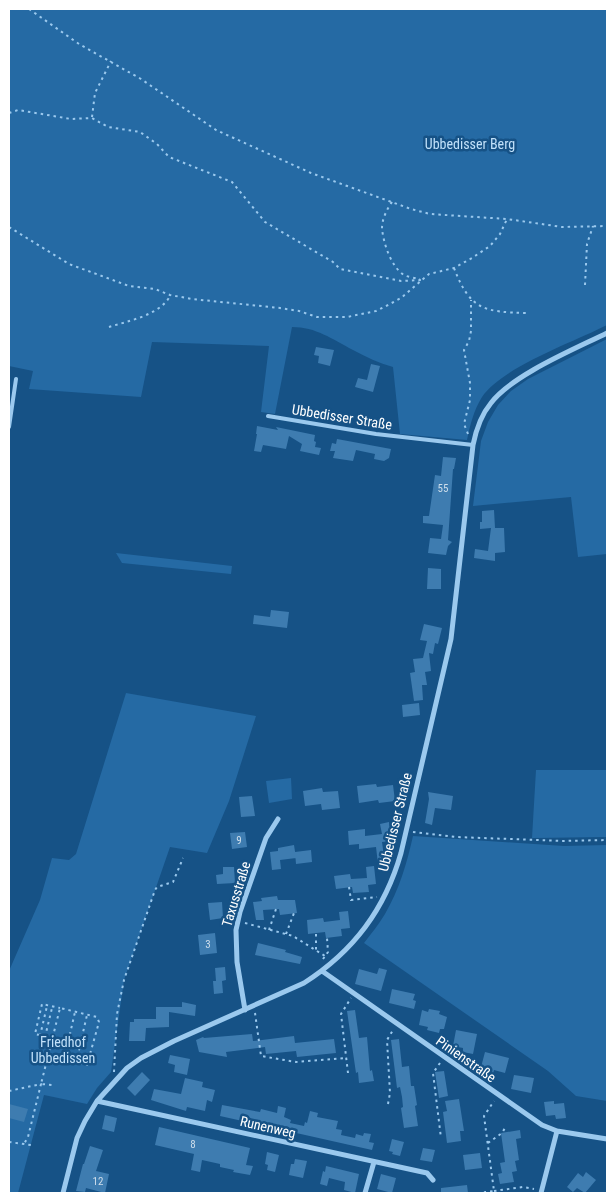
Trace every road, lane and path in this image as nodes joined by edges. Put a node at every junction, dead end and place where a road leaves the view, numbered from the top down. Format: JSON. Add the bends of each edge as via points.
{"nodes":[{"id":1,"x":30,"y":9,"type":"edge"},
{"id":2,"x":111,"y":61,"type":"junction"},
{"id":3,"x":9,"y":113,"type":"edge"},
{"id":4,"x":92,"y":118,"type":"junction"},
{"id":5,"x":392,"y":202,"type":"junction"},
{"id":6,"x":507,"y":219,"type":"junction"},
{"id":7,"x":592,"y":226,"type":"junction"},
{"id":8,"x":607,"y":226,"type":"edge"},
{"id":9,"x":9,"y":227,"type":"edge"},
{"id":10,"x":454,"y":268,"type":"junction"},
{"id":11,"x":422,"y":280,"type":"junction"},
{"id":12,"x":585,"y":285,"type":"dead end"},
{"id":13,"x":170,"y":296,"type":"junction"},
{"id":14,"x":471,"y":300,"type":"junction"},
{"id":15,"x":526,"y":313,"type":"dead end"},
{"id":16,"x":109,"y":327,"type":"dead end"},
{"id":17,"x":607,"y":333,"type":"edge"},
{"id":18,"x":16,"y":379,"type":"dead end"},
{"id":19,"x":268,"y":416,"type":"dead end"},
{"id":20,"x":464,"y":424,"type":"dead end"},
{"id":21,"x":9,"y":427,"type":"edge"},
{"id":22,"x":472,"y":445,"type":"junction"},
{"id":23,"x":278,"y":819,"type":"dead end"},
{"id":24,"x":407,"y":831,"type":"junction"},
{"id":25,"x":607,"y":840,"type":"edge"},
{"id":26,"x":183,"y":858,"type":"dead end"},
{"id":27,"x":349,"y":887,"type":"dead end"},
{"id":28,"x":384,"y":899,"type":"junction"},
{"id":29,"x":276,"y":909,"type":"dead end"},
{"id":30,"x":294,"y":913,"type":"dead end"},
{"id":31,"x":238,"y":921,"type":"junction"},
{"id":32,"x":269,"y":930,"type":"junction"},
{"id":33,"x":286,"y":934,"type":"junction"},
{"id":34,"x":316,"y":934,"type":"dead end"},
{"id":35,"x":327,"y":938,"type":"dead end"},
{"id":36,"x":316,"y":950,"type":"junction"},
{"id":37,"x":325,"y":956,"type":"junction"},
{"id":38,"x":322,"y":962,"type":"dead end"},
{"id":39,"x":322,"y":971,"type":"junction"},
{"id":40,"x":354,"y":994,"type":"junction"},
{"id":41,"x":47,"y":1005,"type":"junction"},
{"id":42,"x":53,"y":1006,"type":"junction"},
{"id":43,"x":254,"y":1006,"type":"junction"},
{"id":44,"x":60,"y":1008,"type":"junction"},
{"id":45,"x":245,"y":1010,"type":"junction"},
{"id":46,"x":75,"y":1012,"type":"junction"},
{"id":47,"x":87,"y":1015,"type":"junction"},
{"id":48,"x":397,"y":1024,"type":"junction"},
{"id":49,"x":40,"y":1036,"type":"junction"},
{"id":50,"x":45,"y":1037,"type":"junction"},
{"id":51,"x":52,"y":1038,"type":"junction"},
{"id":52,"x":48,"y":1056,"type":"junction"},
{"id":53,"x":444,"y":1057,"type":"junction"},
{"id":54,"x":346,"y":1058,"type":"junction"},
{"id":55,"x":64,"y":1060,"type":"junction"},
{"id":56,"x":76,"y":1063,"type":"junction"},
{"id":57,"x":348,"y":1073,"type":"dead end"},
{"id":58,"x":116,"y":1078,"type":"junction"},
{"id":59,"x":41,"y":1084,"type":"junction"},
{"id":60,"x":52,"y":1085,"type":"dead end"},
{"id":61,"x":9,"y":1091,"type":"edge"},
{"id":62,"x":498,"y":1095,"type":"junction"},
{"id":63,"x":96,"y":1101,"type":"junction"},
{"id":64,"x":388,"y":1104,"type":"dead end"},
{"id":65,"x":505,"y":1128,"type":"dead end"},
{"id":66,"x":557,"y":1131,"type":"junction"},
{"id":67,"x":441,"y":1138,"type":"dead end"},
{"id":68,"x":607,"y":1139,"type":"edge"},
{"id":69,"x":9,"y":1142,"type":"edge"},
{"id":70,"x":488,"y":1143,"type":"junction"},
{"id":71,"x":24,"y":1144,"type":"junction"},
{"id":72,"x":31,"y":1146,"type":"dead end"},
{"id":73,"x":374,"y":1162,"type":"junction"},
{"id":74,"x":433,"y":1180,"type":"dead end"},
{"id":75,"x":494,"y":1191,"type":"junction"},
{"id":76,"x":542,"y":1192,"type":"edge"},
{"id":77,"x":63,"y":1193,"type":"edge"},
{"id":78,"x":365,"y":1193,"type":"edge"},
{"id":79,"x":484,"y":1193,"type":"edge"}],
"edges":[{"from":1,"to":2,"type":"path","via":[[79,44]]},
{"from":2,"to":4,"type":"path","via":[[95,93]]},
{"from":2,"to":5,"type":"path","via":[[216,130],[311,173]]},
{"from":3,"to":4,"type":"path","via":[[18,110],[71,119]]},
{"from":4,"to":11,"type":"path","via":[[108,127],[140,132],[169,158],[232,182],[265,222],[340,268],[400,281]]},
{"from":5,"to":6,"type":"path","via":[[430,214]]},
{"from":5,"to":11,"type":"path","via":[[382,227],[388,250],[398,269],[405,275]]},
{"from":6,"to":7,"type":"path","via":[[562,227]]},
{"from":6,"to":10,"type":"path","via":[[490,246]]},
{"from":7,"to":8,"type":"path"},
{"from":7,"to":12,"type":"path","via":[[586,244]]},
{"from":9,"to":13,"type":"path","via":[[69,264],[128,286],[156,289]]},
{"from":10,"to":11,"type":"path","via":[[428,274]]},
{"from":10,"to":14,"type":"path","via":[[460,285]]},
{"from":11,"to":13,"type":"path","via":[[388,306],[347,317],[317,317],[280,308]]},
{"from":13,"to":16,"type":"path","via":[[167,302],[146,316]]},
{"from":14,"to":15,"type":"path","via":[[482,308]]},
{"from":14,"to":20,"type":"path","via":[[471,332],[464,350],[470,400]]},
{"from":17,"to":22,"type":"street","name":"Ubbedisser Straße","via":[[506,387],[492,400],[480,419]]},
{"from":18,"to":21,"type":"lane"},
{"from":19,"to":22,"type":"lane","name":"Ubbedisser Straße","via":[[376,434]]},
{"from":22,"to":24,"type":"street","name":"Ubbedisser Straße","via":[[451,639]]},
{"from":23,"to":31,"type":"street","name":"Taxusstraße","via":[[266,838]]},
{"from":24,"to":25,"type":"path","via":[[457,837]]},
{"from":24,"to":28,"type":"street","name":"Ubbedisser Straße"},
{"from":26,"to":58,"type":"path","via":[[173,882],[155,890],[124,980],[114,1047]]},
{"from":27,"to":28,"type":"path","via":[[351,900]]},
{"from":28,"to":39,"type":"street","name":"Ubbedisser Straße","via":[[358,938]]},
{"from":29,"to":32,"type":"path"},
{"from":30,"to":33,"type":"path"},
{"from":31,"to":32,"type":"path"},
{"from":31,"to":45,"type":"street","name":"Taxusstraße","via":[[235,950]]},
{"from":32,"to":33,"type":"path"},
{"from":33,"to":36,"type":"path"},
{"from":34,"to":36,"type":"path"},
{"from":35,"to":37,"type":"path","via":[[328,952]]},
{"from":36,"to":37,"type":"path"},
{"from":37,"to":38,"type":"path"},
{"from":39,"to":40,"type":"street","name":"Pinienstraße"},
{"from":39,"to":43,"type":"street","name":"Ubbedisser Straße"},
{"from":40,"to":48,"type":"street","name":"Pinienstraße"},
{"from":40,"to":54,"type":"path","via":[[341,1014]]},
{"from":41,"to":42,"type":"path"},
{"from":41,"to":49,"type":"path"},
{"from":41,"to":49,"type":"path","via":[[42,1004],[35,1034]]},
{"from":42,"to":44,"type":"path"},
{"from":42,"to":50,"type":"path"},
{"from":43,"to":45,"type":"street","name":"Ubbedisser Straße"},
{"from":43,"to":54,"type":"path","via":[[261,1056],[296,1062]]},
{"from":44,"to":46,"type":"path"},
{"from":44,"to":51,"type":"path"},
{"from":45,"to":58,"type":"street","name":"Ubbedisser Straße","via":[[141,1058]]},
{"from":46,"to":47,"type":"path"},
{"from":46,"to":55,"type":"path"},
{"from":47,"to":56,"type":"path"},
{"from":47,"to":56,"type":"path","via":[[98,1017],[99,1022],[88,1062],[84,1065]]},
{"from":48,"to":53,"type":"street","name":"Pinienstraße"},
{"from":48,"to":64,"type":"path","via":[[386,1040]]},
{"from":49,"to":50,"type":"path"},
{"from":50,"to":51,"type":"path"},
{"from":51,"to":52,"type":"path"},
{"from":52,"to":55,"type":"path"},
{"from":52,"to":59,"type":"path"},
{"from":53,"to":62,"type":"street","name":"Pinienstraße"},
{"from":53,"to":67,"type":"path","via":[[433,1073]]},
{"from":54,"to":57,"type":"path"},
{"from":55,"to":56,"type":"path"},
{"from":58,"to":63,"type":"street","name":"Ubbedisser Straße"},
{"from":59,"to":60,"type":"path"},
{"from":59,"to":61,"type":"path"},
{"from":59,"to":71,"type":"path"},
{"from":62,"to":66,"type":"street","name":"Pinienstraße","via":[[542,1125]]},
{"from":62,"to":70,"type":"path","via":[[484,1116]]},
{"from":63,"to":73,"type":"street","name":"Runenweg"},
{"from":63,"to":77,"type":"street","name":"Ubbedisser Straße","via":[[70,1153]]},
{"from":65,"to":70,"type":"path"},
{"from":66,"to":68,"type":"street","name":"Pinienstraße"},
{"from":66,"to":76,"type":"street"},
{"from":69,"to":71,"type":"path"},
{"from":70,"to":75,"type":"path"},
{"from":71,"to":72,"type":"path"},
{"from":73,"to":74,"type":"street","name":"Runenweg","via":[[427,1173]]},
{"from":73,"to":78,"type":"street"},
{"from":75,"to":76,"type":"path","via":[[522,1187]]},
{"from":75,"to":79,"type":"path"}]}
